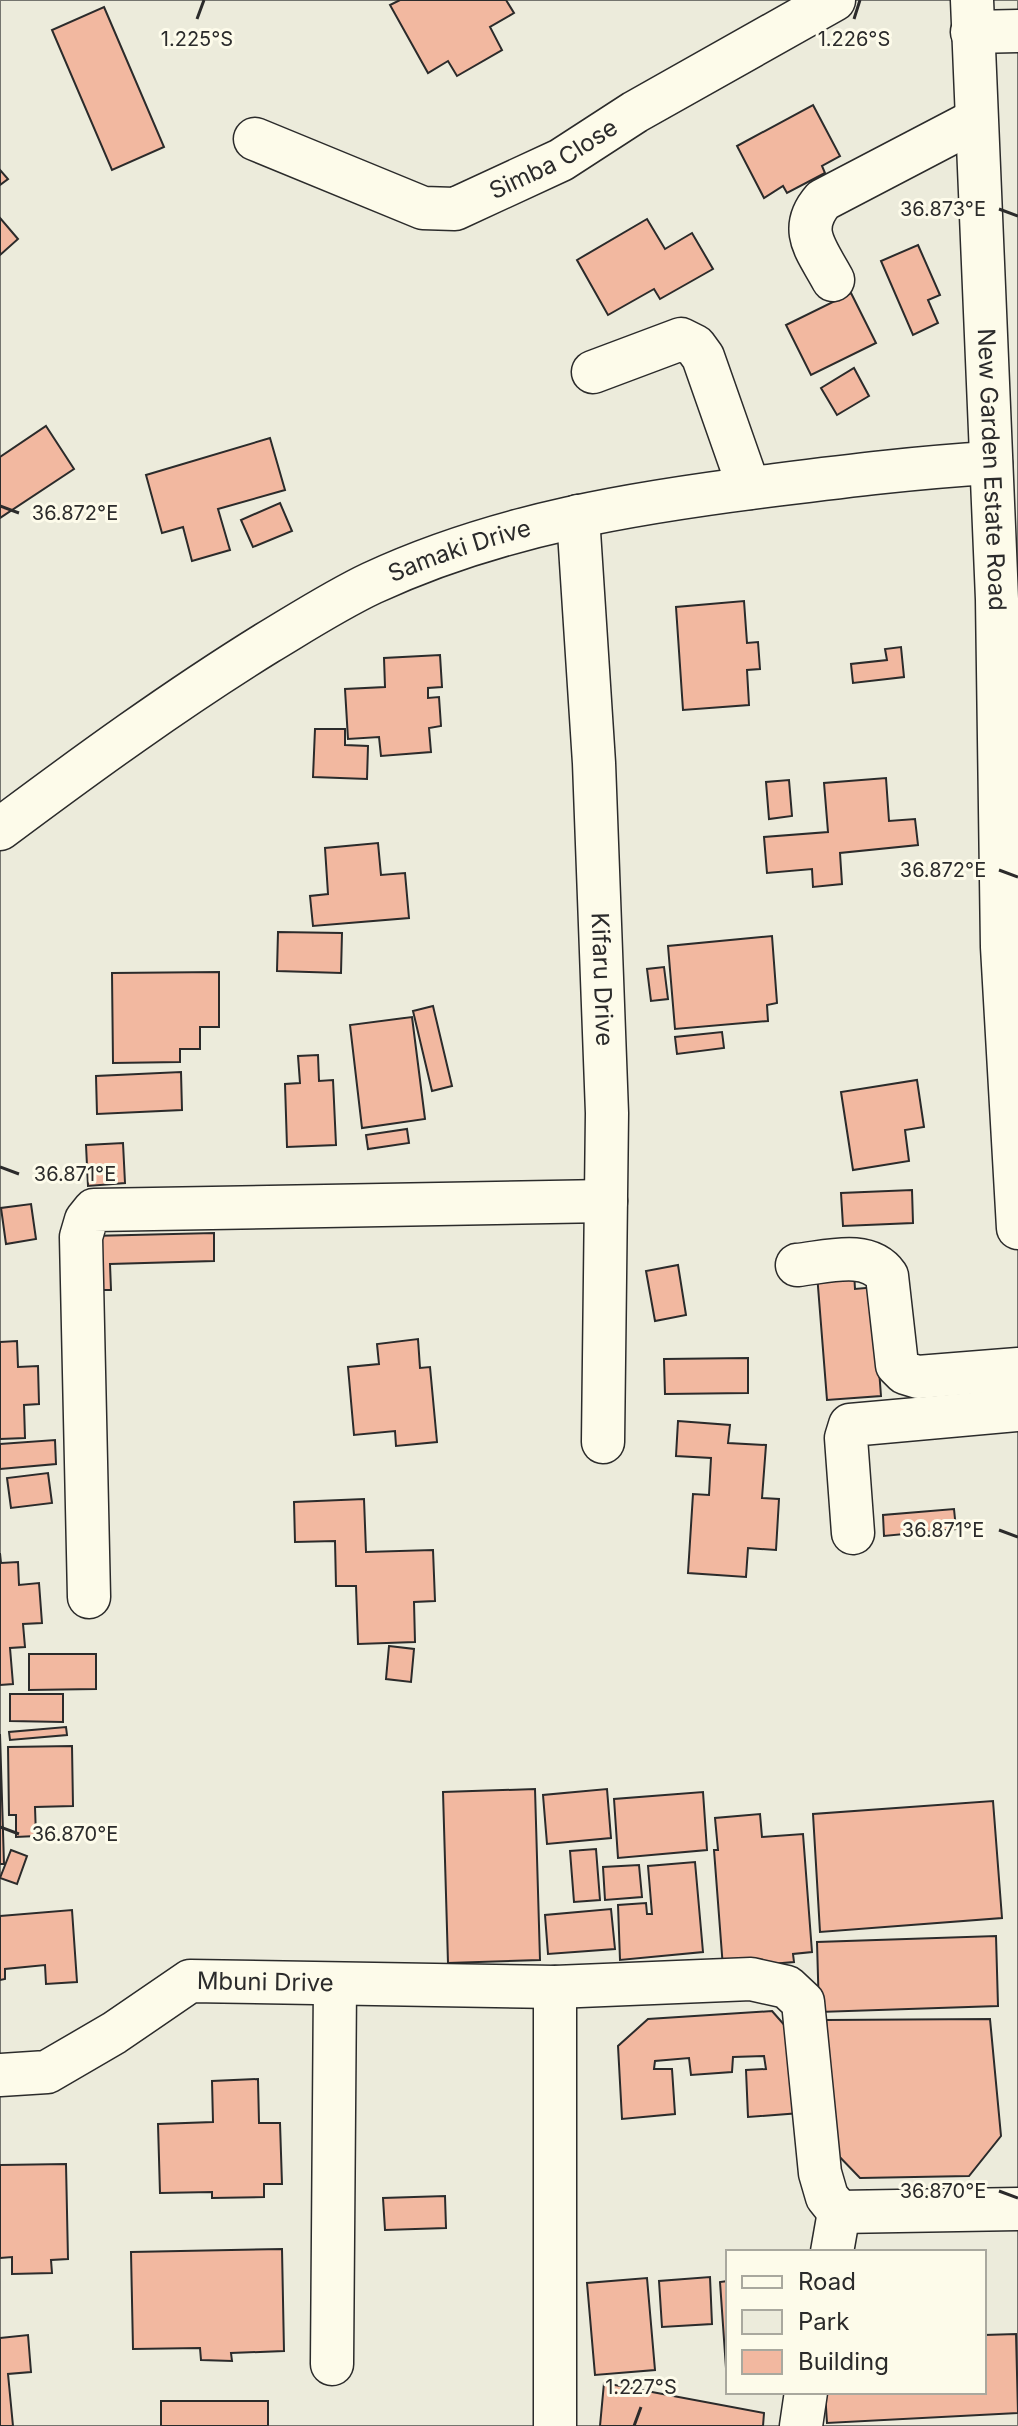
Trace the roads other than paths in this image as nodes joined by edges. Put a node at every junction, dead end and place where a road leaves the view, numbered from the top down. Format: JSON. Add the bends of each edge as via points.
{"nodes":[{"id":1,"x":834,"y":0,"type":"edge"},
{"id":2,"x":972,"y":16,"type":"edge"},
{"id":3,"x":1018,"y":31,"type":"edge"},
{"id":4,"x":976,"y":120,"type":"junction"},
{"id":5,"x":255,"y":139,"type":"dead end"},
{"id":6,"x":833,"y":280,"type":"dead end"},
{"id":7,"x":593,"y":372,"type":"dead end"},
{"id":8,"x":991,"y":463,"type":"junction"},
{"id":9,"x":749,"y":488,"type":"junction"},
{"id":10,"x":578,"y":516,"type":"junction"},
{"id":11,"x":0,"y":829,"type":"edge"},
{"id":12,"x":606,"y":1201,"type":"junction"},
{"id":13,"x":1018,"y":1228,"type":"edge"},
{"id":14,"x":797,"y":1265,"type":"dead end"},
{"id":15,"x":1018,"y":1369,"type":"edge"},
{"id":16,"x":1018,"y":1410,"type":"edge"},
{"id":17,"x":603,"y":1442,"type":"dead end"},
{"id":18,"x":853,"y":1533,"type":"dead end"},
{"id":19,"x":89,"y":1597,"type":"dead end"},
{"id":20,"x":335,"y":1984,"type":"junction"},
{"id":21,"x":555,"y":1987,"type":"junction"},
{"id":22,"x":0,"y":2075,"type":"edge"},
{"id":23,"x":1018,"y":2209,"type":"edge"},
{"id":24,"x":835,"y":2232,"type":"edge"},
{"id":25,"x":332,"y":2364,"type":"dead end"},
{"id":26,"x":806,"y":2394,"type":"edge"},
{"id":27,"x":555,"y":2426,"type":"edge"},
{"id":28,"x":801,"y":2426,"type":"edge"}],
"edges":[{"from":1,"to":5,"type":"street","name":"Simba Close","via":[[561,160],[455,209],[423,208]]},
{"from":2,"to":3,"type":"street"},
{"from":2,"to":4,"type":"street","name":"New Garden Estate Road"},
{"from":4,"to":6,"type":"street","via":[[823,200],[813,212],[810,236]]},
{"from":4,"to":8,"type":"street","name":"New Garden Estate Road"},
{"from":7,"to":9,"type":"street","via":[[681,339],[695,346]]},
{"from":8,"to":9,"type":"street","name":"Samaki Drive"},
{"from":8,"to":13,"type":"street","name":"New Garden Estate Road","via":[[1002,947]]},
{"from":9,"to":10,"type":"street","name":"Samaki Drive"},
{"from":10,"to":11,"type":"street","name":"Samaki Drive","via":[[436,556],[322,609],[196,687]]},
{"from":10,"to":12,"type":"street","name":"Kifaru Drive","via":[[594,763]]},
{"from":12,"to":17,"type":"street","name":"Kifaru Drive"},
{"from":12,"to":19,"type":"street","via":[[94,1210],[81,1237]]},
{"from":14,"to":15,"type":"street","via":[[867,1259],[879,1265],[887,1276],[897,1365],[905,1373],[918,1377]]},
{"from":16,"to":18,"type":"street","via":[[850,1425],[846,1438]]},
{"from":20,"to":21,"type":"street","name":"Mbuni Drive"},
{"from":20,"to":22,"type":"street","name":"Mbuni Drive","via":[[190,1981],[47,2072]]},
{"from":20,"to":25,"type":"street"},
{"from":21,"to":24,"type":"street","name":"Mbuni Drive","via":[[751,1979],[787,1987],[803,2002],[820,2173]]},
{"from":21,"to":27,"type":"street"},
{"from":23,"to":24,"type":"street"},
{"from":26,"to":28,"type":"street"}]}
